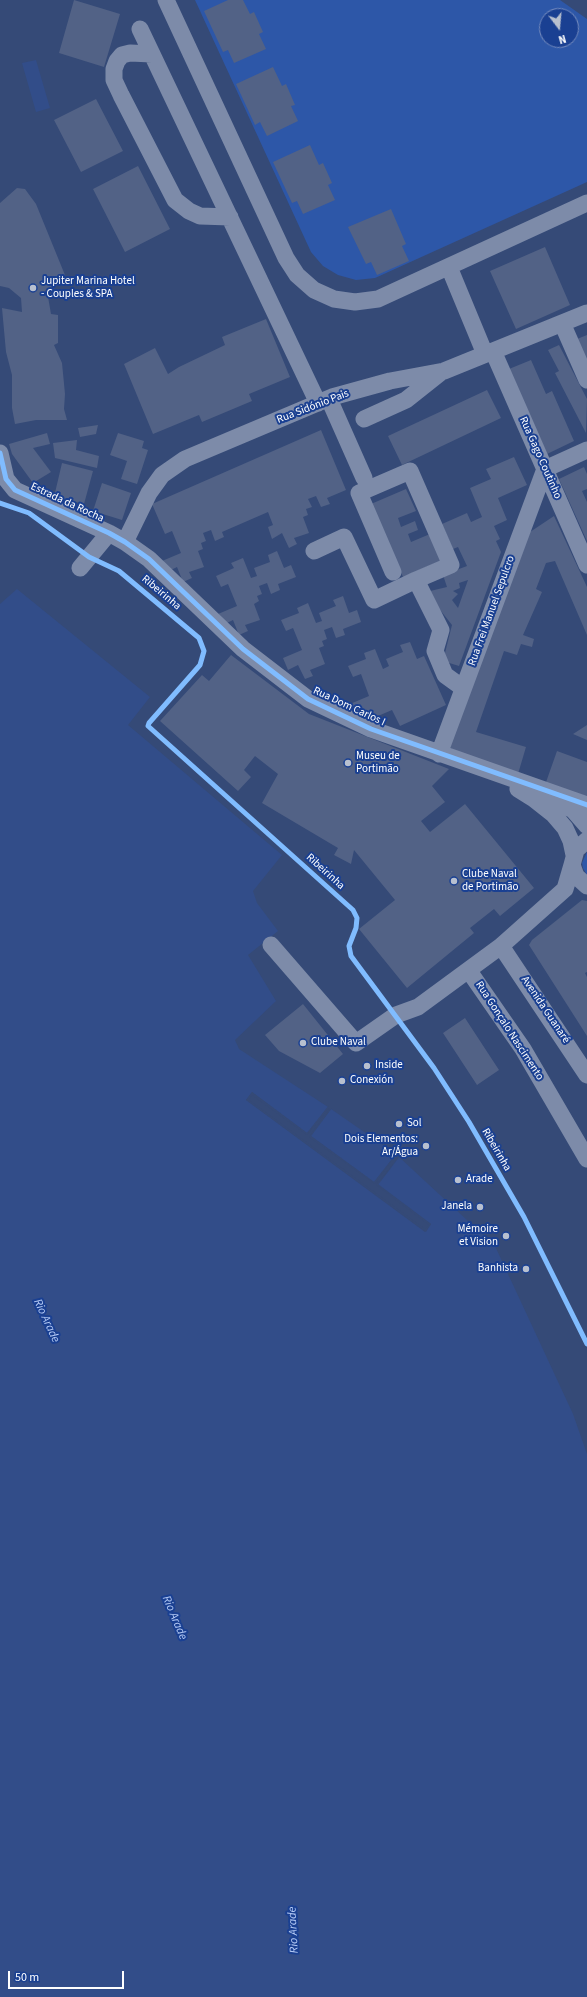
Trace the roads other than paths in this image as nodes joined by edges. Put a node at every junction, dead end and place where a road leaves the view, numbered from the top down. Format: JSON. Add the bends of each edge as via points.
{"nodes":[{"id":1,"x":166,"y":0,"type":"edge"},
{"id":2,"x":140,"y":29,"type":"dead end"},
{"id":3,"x":152,"y":54,"type":"junction"},
{"id":4,"x":587,"y":203,"type":"edge"},
{"id":5,"x":230,"y":217,"type":"junction"},
{"id":6,"x":449,"y":267,"type":"junction"},
{"id":7,"x":587,"y":312,"type":"edge"},
{"id":8,"x":562,"y":323,"type":"junction"},
{"id":9,"x":489,"y":353,"type":"junction"},
{"id":10,"x":444,"y":371,"type":"junction"},
{"id":11,"x":587,"y":380,"type":"edge"},
{"id":12,"x":324,"y":401,"type":"junction"},
{"id":13,"x":364,"y":419,"type":"dead end"},
{"id":14,"x":587,"y":450,"type":"edge"},
{"id":15,"x":0,"y":453,"type":"edge"},
{"id":16,"x":545,"y":469,"type":"junction"},
{"id":17,"x":364,"y":478,"type":"dead end"},
{"id":18,"x":109,"y":533,"type":"junction"},
{"id":19,"x":125,"y":542,"type":"junction"},
{"id":20,"x":314,"y":551,"type":"dead end"},
{"id":21,"x":587,"y":565,"type":"edge"},
{"id":22,"x":80,"y":568,"type":"dead end"},
{"id":23,"x":393,"y":572,"type":"dead end"},
{"id":24,"x":416,"y":580,"type":"junction"},
{"id":25,"x":463,"y":688,"type":"junction"},
{"id":26,"x":439,"y":754,"type":"junction"},
{"id":27,"x":485,"y":770,"type":"junction"},
{"id":28,"x":530,"y":786,"type":"junction"},
{"id":29,"x":587,"y":805,"type":"edge"},
{"id":30,"x":587,"y":826,"type":"edge"},
{"id":31,"x":587,"y":840,"type":"edge"},
{"id":32,"x":573,"y":860,"type":"junction"},
{"id":33,"x":587,"y":886,"type":"edge"},
{"id":34,"x":271,"y":946,"type":"dead end"},
{"id":35,"x":501,"y":946,"type":"junction"},
{"id":36,"x":470,"y":970,"type":"junction"},
{"id":37,"x":587,"y":1075,"type":"edge"},
{"id":38,"x":587,"y":1159,"type":"edge"}],
"edges":[{"from":1,"to":6,"type":"street","via":[[286,258],[297,275],[314,290],[334,299],[355,302],[378,299]]},
{"from":2,"to":3,"type":"street"},
{"from":3,"to":5,"type":"street"},
{"from":3,"to":5,"type":"street","via":[[130,53],[122,55],[117,61],[114,80],[121,95],[175,200],[188,211],[200,216]]},
{"from":4,"to":6,"type":"street"},
{"from":5,"to":12,"type":"street"},
{"from":6,"to":9,"type":"street","name":"Rua Gago Coutinho"},
{"from":7,"to":8,"type":"street","name":"Rua Sidónio Pais"},
{"from":8,"to":9,"type":"street","name":"Rua Sidónio Pais"},
{"from":8,"to":11,"type":"street"},
{"from":9,"to":10,"type":"street","name":"Rua Sidónio Pais"},
{"from":9,"to":16,"type":"street","name":"Rua Gago Coutinho"},
{"from":10,"to":12,"type":"street","name":"Rua Sidónio Pais","via":[[390,381]]},
{"from":10,"to":13,"type":"street","via":[[406,400]]},
{"from":12,"to":17,"type":"street"},
{"from":12,"to":19,"type":"street","name":"Rua Sidónio Pais","via":[[171,467],[149,493]]},
{"from":14,"to":16,"type":"street"},
{"from":15,"to":18,"type":"street","name":"Estrada da Rocha","via":[[6,479],[15,490]]},
{"from":16,"to":21,"type":"street","name":"Rua Gago Coutinho"},
{"from":16,"to":25,"type":"street","name":"Rua Frei Manuel Sepulcro"},
{"from":18,"to":19,"type":"street","name":"Estrada da Rocha"},
{"from":18,"to":22,"type":"street"},
{"from":19,"to":26,"type":"street","name":"Rua Dom Carlos I","via":[[149,559],[243,649],[308,699],[371,729]]},
{"from":20,"to":24,"type":"street","via":[[344,537],[374,600]]},
{"from":23,"to":24,"type":"street","via":[[359,493],[410,471],[451,566]]},
{"from":24,"to":25,"type":"street","via":[[441,630],[435,651],[446,674]]},
{"from":25,"to":26,"type":"street","name":"Rua Frei Manuel Sepulcro"},
{"from":26,"to":27,"type":"street","name":"Rua Dom Carlos I"},
{"from":27,"to":28,"type":"street","name":"Rua Dom Carlos I"},
{"from":27,"to":32,"type":"street","via":[[534,798],[553,814],[565,828],[571,841]]},
{"from":28,"to":29,"type":"street","name":"Rua Dom Carlos I"},
{"from":28,"to":30,"type":"street","via":[[573,810]]},
{"from":31,"to":32,"type":"street","via":[[579,845]]},
{"from":32,"to":33,"type":"street","via":[[576,876]]},
{"from":32,"to":35,"type":"street","name":"Rua Gonçalo Nascimento","via":[[565,889]]},
{"from":34,"to":36,"type":"street","via":[[356,1043],[396,1015],[418,1007]]},
{"from":35,"to":36,"type":"street","name":"Rua Gonçalo Nascimento"},
{"from":35,"to":37,"type":"street","name":"Avenida Guanaré"},
{"from":36,"to":38,"type":"street","name":"Rua Gonçalo Nascimento","via":[[523,1049]]}]}
